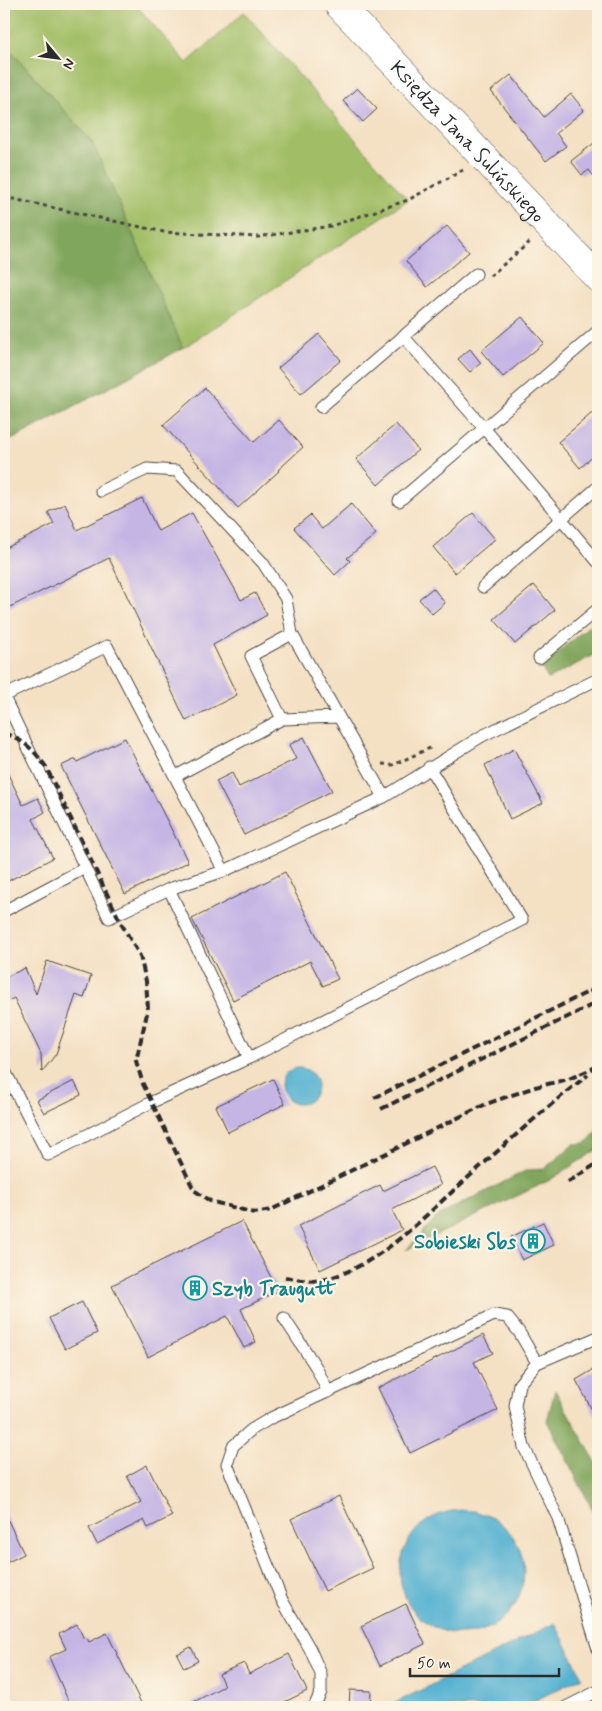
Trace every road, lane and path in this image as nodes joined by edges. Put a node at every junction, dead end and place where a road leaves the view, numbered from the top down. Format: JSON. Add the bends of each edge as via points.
{"nodes":[{"id":1,"x":338,"y":4,"type":"edge"},
{"id":2,"x":467,"y":168,"type":"dead end"},
{"id":3,"x":4,"y":197,"type":"edge"},
{"id":4,"x":538,"y":236,"type":"dead end"},
{"id":5,"x":476,"y":274,"type":"dead end"},
{"id":6,"x":488,"y":278,"type":"dead end"},
{"id":7,"x":598,"y":278,"type":"edge"},
{"id":8,"x":598,"y":330,"type":"edge"},
{"id":9,"x":403,"y":336,"type":"junction"},
{"id":10,"x":322,"y":406,"type":"dead end"},
{"id":11,"x":484,"y":428,"type":"junction"},
{"id":12,"x":598,"y":487,"type":"edge"},
{"id":13,"x":100,"y":491,"type":"dead end"},
{"id":14,"x":399,"y":501,"type":"dead end"},
{"id":15,"x":561,"y":520,"type":"junction"},
{"id":16,"x":598,"y":562,"type":"edge"},
{"id":17,"x":483,"y":587,"type":"dead end"},
{"id":18,"x":598,"y":609,"type":"edge"},
{"id":19,"x":292,"y":634,"type":"junction"},
{"id":20,"x":539,"y":658,"type":"dead end"},
{"id":21,"x":598,"y":679,"type":"edge"},
{"id":22,"x":4,"y":696,"type":"edge"},
{"id":23,"x":339,"y":717,"type":"junction"},
{"id":24,"x":282,"y":719,"type":"junction"},
{"id":25,"x":437,"y":744,"type":"dead end"},
{"id":26,"x":378,"y":763,"type":"dead end"},
{"id":27,"x":430,"y":768,"type":"junction"},
{"id":28,"x":176,"y":776,"type":"junction"},
{"id":29,"x":384,"y":797,"type":"junction"},
{"id":30,"x":85,"y":868,"type":"junction"},
{"id":31,"x":224,"y":871,"type":"junction"},
{"id":32,"x":169,"y":889,"type":"junction"},
{"id":33,"x":4,"y":910,"type":"edge"},
{"id":34,"x":249,"y":1058,"type":"junction"},
{"id":35,"x":4,"y":1069,"type":"edge"},
{"id":36,"x":8,"y":1087,"type":"edge"},
{"id":37,"x":284,"y":1318,"type":"dead end"},
{"id":38,"x":598,"y":1337,"type":"edge"},
{"id":39,"x":537,"y":1363,"type":"junction"},
{"id":40,"x":328,"y":1392,"type":"junction"},
{"id":41,"x":598,"y":1649,"type":"edge"},
{"id":42,"x":598,"y":1691,"type":"edge"},
{"id":43,"x":314,"y":1707,"type":"edge"},
{"id":44,"x":566,"y":1707,"type":"edge"}],
"edges":[{"from":1,"to":7,"type":"street","name":"Księdza Jana Sulińskiego"},
{"from":2,"to":3,"type":"path","via":[[408,200],[331,226],[258,237],[164,232]]},
{"from":4,"to":6,"type":"path"},
{"from":5,"to":9,"type":"lane"},
{"from":8,"to":11,"type":"lane"},
{"from":9,"to":10,"type":"lane"},
{"from":9,"to":11,"type":"lane"},
{"from":11,"to":14,"type":"lane"},
{"from":11,"to":15,"type":"lane"},
{"from":12,"to":15,"type":"lane"},
{"from":13,"to":19,"type":"lane","via":[[147,469],[176,471],[263,563],[286,600]]},
{"from":15,"to":16,"type":"lane"},
{"from":15,"to":17,"type":"lane"},
{"from":18,"to":20,"type":"lane"},
{"from":19,"to":23,"type":"lane"},
{"from":19,"to":24,"type":"lane","via":[[251,656]]},
{"from":21,"to":27,"type":"lane","via":[[482,736]]},
{"from":22,"to":28,"type":"lane","via":[[107,646]]},
{"from":22,"to":30,"type":"lane"},
{"from":23,"to":24,"type":"lane"},
{"from":23,"to":29,"type":"lane"},
{"from":24,"to":28,"type":"lane"},
{"from":25,"to":26,"type":"path","via":[[393,765]]},
{"from":27,"to":29,"type":"lane"},
{"from":27,"to":34,"type":"lane","via":[[522,920]]},
{"from":28,"to":31,"type":"lane"},
{"from":29,"to":31,"type":"lane"},
{"from":30,"to":32,"type":"lane","via":[[109,918]]},
{"from":30,"to":33,"type":"lane"},
{"from":31,"to":32,"type":"lane"},
{"from":32,"to":34,"type":"lane"},
{"from":34,"to":36,"type":"lane","via":[[152,1102],[48,1155]]},
{"from":35,"to":36,"type":"lane"},
{"from":37,"to":40,"type":"lane"},
{"from":38,"to":39,"type":"lane"},
{"from":39,"to":40,"type":"lane","via":[[507,1317],[494,1315]]},
{"from":39,"to":41,"type":"lane","via":[[519,1384],[515,1406],[524,1447],[558,1518]]},
{"from":40,"to":43,"type":"lane","via":[[251,1430],[233,1446],[227,1464],[282,1600],[321,1674],[321,1692]]},
{"from":42,"to":44,"type":"lane"}]}
